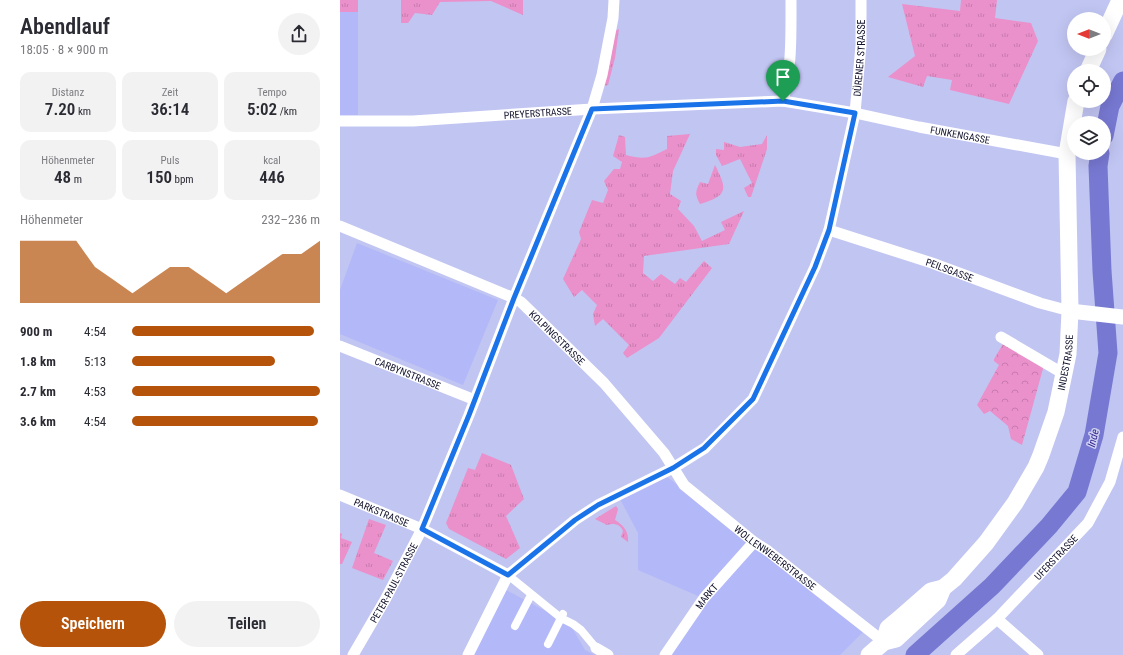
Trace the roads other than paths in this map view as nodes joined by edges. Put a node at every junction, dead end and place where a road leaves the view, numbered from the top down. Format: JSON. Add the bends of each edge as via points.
{"nodes":[{"id":1,"x":614,"y":0,"type":"edge"},
{"id":2,"x":791,"y":0,"type":"edge"},
{"id":3,"x":861,"y":0,"type":"edge"},
{"id":4,"x":1120,"y":0,"type":"edge"},
{"id":5,"x":1111,"y":20,"type":"edge"},
{"id":6,"x":783,"y":101,"type":"junction"},
{"id":7,"x":592,"y":109,"type":"junction"},
{"id":8,"x":855,"y":113,"type":"junction"},
{"id":9,"x":340,"y":121,"type":"edge"},
{"id":10,"x":1067,"y":154,"type":"edge"},
{"id":11,"x":1067,"y":160,"type":"edge"},
{"id":12,"x":340,"y":226,"type":"edge"},
{"id":13,"x":829,"y":230,"type":"junction"},
{"id":14,"x":514,"y":298,"type":"junction"},
{"id":15,"x":1078,"y":312,"type":"junction"},
{"id":16,"x":1123,"y":317,"type":"edge"},
{"id":17,"x":1001,"y":337,"type":"dead end"},
{"id":18,"x":340,"y":346,"type":"edge"},
{"id":19,"x":1064,"y":374,"type":"junction"},
{"id":20,"x":475,"y":400,"type":"junction"},
{"id":21,"x":1123,"y":437,"type":"edge"},
{"id":22,"x":673,"y":468,"type":"junction"},
{"id":23,"x":340,"y":495,"type":"edge"},
{"id":24,"x":422,"y":529,"type":"junction"},
{"id":25,"x":754,"y":542,"type":"junction"},
{"id":26,"x":508,"y":575,"type":"junction"},
{"id":27,"x":531,"y":594,"type":"junction"},
{"id":28,"x":562,"y":616,"type":"junction"},
{"id":29,"x":998,"y":619,"type":"junction"},
{"id":30,"x":515,"y":626,"type":"dead end"},
{"id":31,"x":884,"y":642,"type":"junction"},
{"id":32,"x":548,"y":644,"type":"dead end"},
{"id":33,"x":596,"y":648,"type":"joint"},
{"id":34,"x":353,"y":655,"type":"edge"},
{"id":35,"x":468,"y":655,"type":"edge"},
{"id":36,"x":608,"y":655,"type":"edge"},
{"id":37,"x":665,"y":655,"type":"edge"},
{"id":38,"x":869,"y":655,"type":"edge"},
{"id":39,"x":956,"y":655,"type":"edge"},
{"id":40,"x":1038,"y":655,"type":"edge"}],
"edges":[{"from":1,"to":7,"type":"street","name":"PETER-PAUL-STRASSE","via":[[602,75]]},
{"from":2,"to":6,"type":"street","via":[[791,47]]},
{"from":3,"to":8,"type":"street","name":"DÜRENER STRASSE","via":[[861,45]]},
{"from":4,"to":5,"type":"main road"},
{"from":6,"to":7,"type":"street","name":"PREYERSTRASSE"},
{"from":6,"to":8,"type":"street","name":"PREYERSTRASSE"},
{"from":7,"to":9,"type":"street","name":"PREYERSTRASSE","via":[[413,121]]},
{"from":7,"to":14,"type":"street","name":"PETER-PAUL-STRASSE"},
{"from":8,"to":10,"type":"street","name":"FUNKENGASSE"},
{"from":8,"to":13,"type":"street","name":"DÜRENER STRASSE"},
{"from":11,"to":15,"type":"main road","name":"INDESTRASSE"},
{"from":12,"to":14,"type":"street","name":"KOLPINGSTRASSE"},
{"from":13,"to":15,"type":"street","name":"PEILSGASSE","via":[[932,263],[1040,303]]},
{"from":13,"to":22,"type":"street","name":"DÜRENER STRASSE","via":[[815,267],[753,399],[704,448]]},
{"from":14,"to":20,"type":"street","name":"PETER-PAUL-STRASSE"},
{"from":14,"to":22,"type":"street","name":"KOLPINGSTRASSE","via":[[604,383],[664,453]]},
{"from":15,"to":16,"type":"main road"},
{"from":15,"to":19,"type":"main road","name":"INDESTRASSE","via":[[1070,338]]},
{"from":17,"to":19,"type":"street"},
{"from":18,"to":20,"type":"street","name":"CARBYNSTRASSE"},
{"from":19,"to":31,"type":"main road","name":"INDESTRASSE","via":[[1056,412],[1036,467],[1015,503],[986,543],[943,588],[938,600],[903,634]]},
{"from":20,"to":24,"type":"street","name":"PETER-PAUL-STRASSE"},
{"from":21,"to":29,"type":"street","name":"UFERSTRASSE","via":[[1110,482],[1088,523]]},
{"from":22,"to":25,"type":"street","name":"WOLLENWEBERSTRASSE","via":[[684,485]]},
{"from":22,"to":26,"type":"street","name":"DÜRENER STRASSE","via":[[604,502],[575,520]]},
{"from":23,"to":24,"type":"street","name":"PARKSTRASSE"},
{"from":24,"to":26,"type":"street","name":"PARKSTRASSE"},
{"from":24,"to":34,"type":"street","name":"PETER-PAUL-STRASSE"},
{"from":25,"to":31,"type":"street","name":"WOLLENWEBERSTRASSE"},
{"from":25,"to":37,"type":"street","name":"MARKT","via":[[704,598]]},
{"from":26,"to":27,"type":"street"},
{"from":26,"to":35,"type":"street","name":"DÜRENER STRASSE"},
{"from":27,"to":28,"type":"street"},
{"from":27,"to":30,"type":"street"},
{"from":28,"to":32,"type":"street"},
{"from":28,"to":33,"type":"street","via":[[581,630]]},
{"from":29,"to":39,"type":"street","name":"UFERSTRASSE"},
{"from":29,"to":40,"type":"street"},
{"from":31,"to":38,"type":"main road","name":"INDESTRASSE"},
{"from":33,"to":36,"type":"street"}]}
